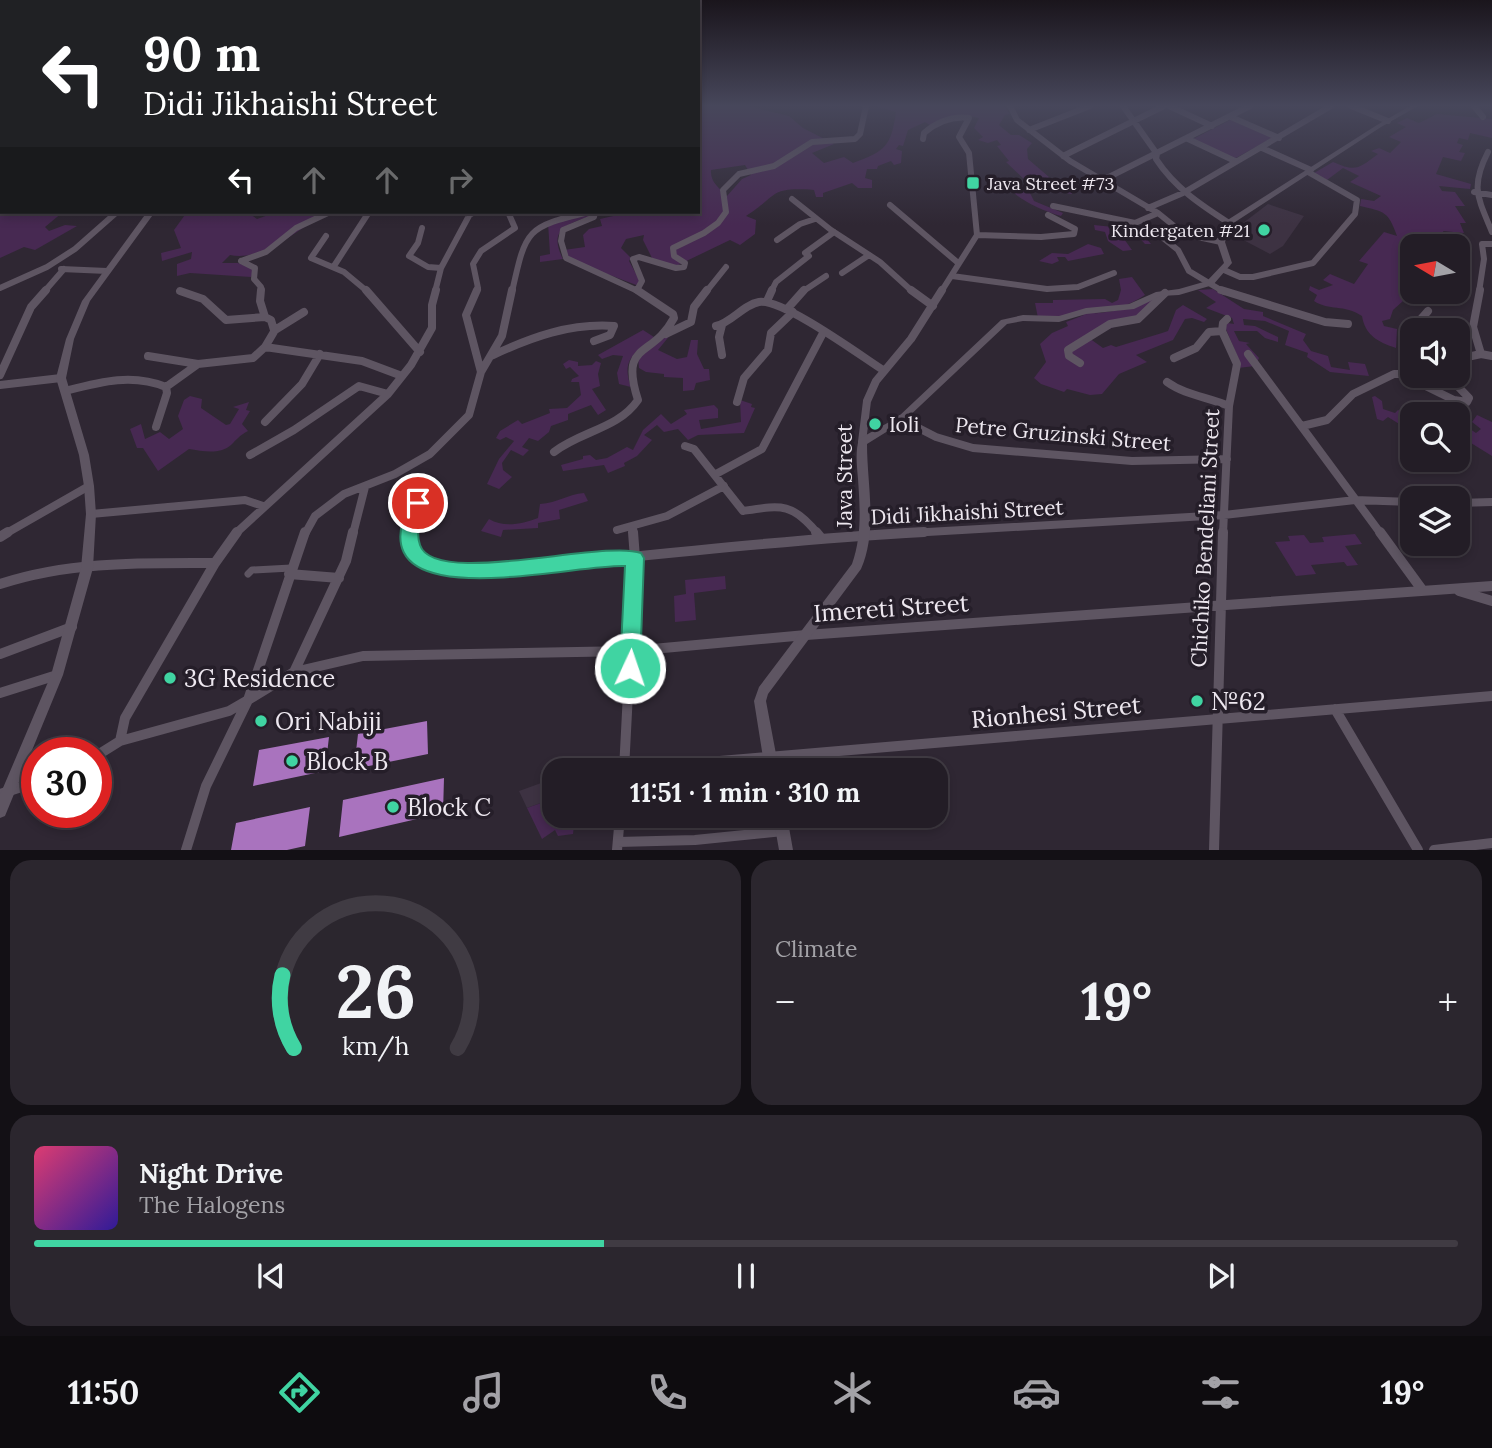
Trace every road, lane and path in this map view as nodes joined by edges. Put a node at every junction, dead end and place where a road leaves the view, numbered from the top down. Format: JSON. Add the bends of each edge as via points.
{"nodes":[{"id":1,"x":806,"y":146,"type":"edge"},
{"id":2,"x":964,"y":146,"type":"edge"},
{"id":3,"x":1049,"y":146,"type":"edge"},
{"id":4,"x":1084,"y":146,"type":"edge"},
{"id":5,"x":1151,"y":146,"type":"edge"},
{"id":6,"x":1174,"y":146,"type":"edge"},
{"id":7,"x":1202,"y":146,"type":"edge"},
{"id":8,"x":1266,"y":146,"type":"edge"},
{"id":9,"x":1349,"y":146,"type":"edge"},
{"id":10,"x":1262,"y":148,"type":"junction"},
{"id":11,"x":1488,"y":152,"type":"dead end"},
{"id":12,"x":1157,"y":154,"type":"junction"},
{"id":13,"x":1063,"y":156,"type":"junction"},
{"id":14,"x":1235,"y":161,"type":"junction"},
{"id":15,"x":1309,"y":171,"type":"junction"},
{"id":16,"x":1101,"y":181,"type":"junction"},
{"id":17,"x":1474,"y":192,"type":"junction"},
{"id":18,"x":1182,"y":193,"type":"junction"},
{"id":19,"x":1492,"y":195,"type":"edge"},
{"id":20,"x":792,"y":199,"type":"dead end"},
{"id":21,"x":890,"y":205,"type":"dead end"},
{"id":22,"x":1053,"y":206,"type":"dead end"},
{"id":23,"x":1148,"y":208,"type":"junction"},
{"id":24,"x":1158,"y":213,"type":"junction"},
{"id":25,"x":115,"y":214,"type":"edge"},
{"id":26,"x":150,"y":214,"type":"edge"},
{"id":27,"x":326,"y":214,"type":"edge"},
{"id":28,"x":368,"y":214,"type":"edge"},
{"id":29,"x":470,"y":214,"type":"edge"},
{"id":30,"x":509,"y":214,"type":"edge"},
{"id":31,"x":581,"y":214,"type":"edge"},
{"id":32,"x":595,"y":214,"type":"edge"},
{"id":33,"x":1048,"y":215,"type":"dead end"},
{"id":34,"x":815,"y":219,"type":"junction"},
{"id":35,"x":1229,"y":223,"type":"junction"},
{"id":36,"x":422,"y":228,"type":"dead end"},
{"id":37,"x":1492,"y":232,"type":"edge"},
{"id":38,"x":834,"y":233,"type":"junction"},
{"id":39,"x":977,"y":234,"type":"junction"},
{"id":40,"x":326,"y":236,"type":"dead end"},
{"id":41,"x":1163,"y":238,"type":"dead end"},
{"id":42,"x":777,"y":240,"type":"dead end"},
{"id":43,"x":1221,"y":242,"type":"junction"},
{"id":44,"x":1492,"y":244,"type":"edge"},
{"id":45,"x":869,"y":255,"type":"junction"},
{"id":46,"x":957,"y":262,"type":"junction"},
{"id":47,"x":334,"y":266,"type":"junction"},
{"id":48,"x":47,"y":267,"type":"junction"},
{"id":49,"x":726,"y":267,"type":"dead end"},
{"id":50,"x":441,"y":268,"type":"junction"},
{"id":51,"x":64,"y":269,"type":"junction"},
{"id":52,"x":1224,"y":270,"type":"junction"},
{"id":53,"x":107,"y":271,"type":"junction"},
{"id":54,"x":842,"y":273,"type":"dead end"},
{"id":55,"x":1114,"y":273,"type":"dead end"},
{"id":56,"x":826,"y":276,"type":"dead end"},
{"id":57,"x":951,"y":276,"type":"junction"},
{"id":58,"x":1210,"y":283,"type":"junction"},
{"id":59,"x":0,"y":288,"type":"edge"},
{"id":60,"x":637,"y":290,"type":"junction"},
{"id":61,"x":180,"y":291,"type":"dead end"},
{"id":62,"x":1165,"y":293,"type":"junction"},
{"id":63,"x":767,"y":301,"type":"junction"},
{"id":64,"x":933,"y":306,"type":"junction"},
{"id":65,"x":790,"y":310,"type":"junction"},
{"id":66,"x":304,"y":312,"type":"dead end"},
{"id":67,"x":1428,"y":312,"type":"dead end"},
{"id":68,"x":265,"y":317,"type":"junction"},
{"id":69,"x":1422,"y":318,"type":"edge"},
{"id":70,"x":1227,"y":319,"type":"dead end"},
{"id":71,"x":1348,"y":324,"type":"dead end"},
{"id":72,"x":274,"y":330,"type":"junction"},
{"id":73,"x":1222,"y":331,"type":"junction"},
{"id":74,"x":823,"y":333,"type":"junction"},
{"id":75,"x":657,"y":338,"type":"junction"},
{"id":76,"x":594,"y":341,"type":"dead end"},
{"id":77,"x":265,"y":347,"type":"junction"},
{"id":78,"x":420,"y":352,"type":"junction"},
{"id":79,"x":320,"y":354,"type":"junction"},
{"id":80,"x":1248,"y":354,"type":"dead end"},
{"id":81,"x":1480,"y":354,"type":"junction"},
{"id":82,"x":493,"y":355,"type":"junction"},
{"id":83,"x":722,"y":355,"type":"dead end"},
{"id":84,"x":148,"y":356,"type":"dead end"},
{"id":85,"x":1470,"y":356,"type":"edge"},
{"id":86,"x":1492,"y":356,"type":"edge"},
{"id":87,"x":1174,"y":358,"type":"dead end"},
{"id":88,"x":1080,"y":363,"type":"dead end"},
{"id":89,"x":198,"y":364,"type":"junction"},
{"id":90,"x":883,"y":370,"type":"junction"},
{"id":91,"x":481,"y":372,"type":"junction"},
{"id":92,"x":1400,"y":374,"type":"edge"},
{"id":93,"x":0,"y":375,"type":"edge"},
{"id":94,"x":402,"y":376,"type":"junction"},
{"id":95,"x":61,"y":378,"type":"junction"},
{"id":96,"x":1167,"y":382,"type":"dead end"},
{"id":97,"x":0,"y":385,"type":"edge"},
{"id":98,"x":166,"y":387,"type":"junction"},
{"id":99,"x":1430,"y":388,"type":"edge"},
{"id":100,"x":1460,"y":388,"type":"edge"},
{"id":101,"x":65,"y":391,"type":"junction"},
{"id":102,"x":388,"y":394,"type":"junction"},
{"id":103,"x":737,"y":402,"type":"dead end"},
{"id":104,"x":1229,"y":406,"type":"junction"},
{"id":105,"x":901,"y":419,"type":"junction"},
{"id":106,"x":265,"y":422,"type":"dead end"},
{"id":107,"x":1302,"y":426,"type":"junction"},
{"id":108,"x":156,"y":427,"type":"dead end"},
{"id":109,"x":862,"y":442,"type":"junction"},
{"id":110,"x":685,"y":446,"type":"dead end"},
{"id":111,"x":554,"y":452,"type":"dead end"},
{"id":112,"x":250,"y":455,"type":"dead end"},
{"id":113,"x":1227,"y":459,"type":"junction"},
{"id":114,"x":716,"y":474,"type":"junction"},
{"id":115,"x":89,"y":486,"type":"junction"},
{"id":116,"x":724,"y":486,"type":"junction"},
{"id":117,"x":365,"y":487,"type":"junction"},
{"id":118,"x":1354,"y":500,"type":"junction"},
{"id":119,"x":1400,"y":502,"type":"edge"},
{"id":120,"x":1492,"y":502,"type":"edge"},
{"id":121,"x":418,"y":503,"type":"dead end"},
{"id":122,"x":1470,"y":503,"type":"edge"},
{"id":123,"x":263,"y":506,"type":"junction"},
{"id":124,"x":91,"y":514,"type":"junction"},
{"id":125,"x":1224,"y":514,"type":"junction"},
{"id":126,"x":633,"y":526,"type":"junction"},
{"id":127,"x":617,"y":530,"type":"dead end"},
{"id":128,"x":865,"y":536,"type":"junction"},
{"id":129,"x":0,"y":537,"type":"edge"},
{"id":130,"x":821,"y":538,"type":"junction"},
{"id":131,"x":635,"y":558,"type":"junction"},
{"id":132,"x":215,"y":563,"type":"junction"},
{"id":133,"x":87,"y":568,"type":"junction"},
{"id":134,"x":290,"y":571,"type":"junction"},
{"id":135,"x":248,"y":574,"type":"dead end"},
{"id":136,"x":339,"y":578,"type":"junction"},
{"id":137,"x":0,"y":584,"type":"edge"},
{"id":138,"x":1492,"y":586,"type":"edge"},
{"id":139,"x":1452,"y":589,"type":"junction"},
{"id":140,"x":1423,"y":591,"type":"junction"},
{"id":141,"x":1492,"y":601,"type":"edge"},
{"id":142,"x":1222,"y":607,"type":"junction"},
{"id":143,"x":72,"y":627,"type":"junction"},
{"id":144,"x":806,"y":635,"type":"junction"},
{"id":145,"x":631,"y":651,"type":"junction"},
{"id":146,"x":0,"y":654,"type":"edge"},
{"id":147,"x":294,"y":672,"type":"junction"},
{"id":148,"x":57,"y":676,"type":"junction"},
{"id":149,"x":0,"y":692,"type":"edge"},
{"id":150,"x":1492,"y":696,"type":"edge"},
{"id":151,"x":248,"y":700,"type":"junction"},
{"id":152,"x":1335,"y":709,"type":"junction"},
{"id":153,"x":1216,"y":719,"type":"junction"},
{"id":154,"x":120,"y":741,"type":"junction"},
{"id":155,"x":112,"y":746,"type":"edge"},
{"id":156,"x":625,"y":758,"type":"edge"},
{"id":157,"x":770,"y":758,"type":"edge"},
{"id":158,"x":830,"y":758,"type":"edge"},
{"id":159,"x":5,"y":792,"type":"edge"},
{"id":160,"x":0,"y":811,"type":"edge"},
{"id":161,"x":619,"y":828,"type":"edge"},
{"id":162,"x":782,"y":828,"type":"edge"},
{"id":163,"x":783,"y":831,"type":"junction"},
{"id":164,"x":1492,"y":843,"type":"edge"},
{"id":165,"x":618,"y":846,"type":"edge"},
{"id":166,"x":186,"y":849,"type":"edge"},
{"id":167,"x":786,"y":849,"type":"edge"},
{"id":168,"x":1214,"y":849,"type":"edge"},
{"id":169,"x":1418,"y":849,"type":"edge"},
{"id":170,"x":1434,"y":849,"type":"edge"}],
"edges":[{"from":1,"to":60,"type":"street","via":[[774,166],[739,174],[723,190],[726,212],[718,223],[673,248],[684,267],[633,259],[642,281]]},
{"from":2,"to":39,"type":"street","via":[[969,153]]},
{"from":3,"to":13,"type":"street"},
{"from":4,"to":13,"type":"street"},
{"from":5,"to":12,"type":"street"},
{"from":6,"to":12,"type":"street"},
{"from":7,"to":14,"type":"street"},
{"from":8,"to":10,"type":"street"},
{"from":9,"to":15,"type":"street"},
{"from":10,"to":14,"type":"street"},
{"from":10,"to":15,"type":"street"},
{"from":11,"to":17,"type":"street"},
{"from":12,"to":16,"type":"street"},
{"from":12,"to":18,"type":"street","via":[[1163,171]]},
{"from":13,"to":16,"type":"street"},
{"from":14,"to":18,"type":"street"},
{"from":15,"to":35,"type":"street"},
{"from":15,"to":52,"type":"street","via":[[1357,200],[1355,214],[1313,263],[1253,277]]},
{"from":16,"to":23,"type":"street"},
{"from":17,"to":19,"type":"street"},
{"from":17,"to":37,"type":"street"},
{"from":18,"to":23,"type":"street"},
{"from":18,"to":35,"type":"street"},
{"from":20,"to":34,"type":"street"},
{"from":21,"to":46,"type":"street"},
{"from":22,"to":24,"type":"street","via":[[1135,223]]},
{"from":23,"to":24,"type":"street"},
{"from":24,"to":43,"type":"street","via":[[1189,237]]},
{"from":25,"to":48,"type":"street"},
{"from":26,"to":53,"type":"street"},
{"from":27,"to":68,"type":"street","via":[[296,228],[265,252],[241,261],[255,268]]},
{"from":28,"to":47,"type":"street"},
{"from":29,"to":50,"type":"street"},
{"from":30,"to":91,"type":"street","via":[[514,228],[481,251],[472,264],[478,288],[466,315]]},
{"from":31,"to":82,"type":"street","via":[[547,222],[530,233]]},
{"from":32,"to":60,"type":"street","via":[[563,230],[566,258]]},
{"from":33,"to":39,"type":"street","via":[[1076,232],[1041,237]]},
{"from":34,"to":38,"type":"street"},
{"from":34,"to":42,"type":"street"},
{"from":35,"to":43,"type":"street"},
{"from":36,"to":50,"type":"street","via":[[410,256],[428,267]]},
{"from":38,"to":45,"type":"street"},
{"from":38,"to":63,"type":"street","via":[[776,282]]},
{"from":39,"to":46,"type":"street","name":"Java Street"},
{"from":40,"to":47,"type":"street","via":[[310,258]]},
{"from":41,"to":58,"type":"street","via":[[1178,250],[1189,271]]},
{"from":43,"to":52,"type":"street","via":[[1228,263]]},
{"from":44,"to":81,"type":"street","via":[[1482,244],[1487,268],[1472,317]]},
{"from":45,"to":54,"type":"street"},
{"from":45,"to":64,"type":"street"},
{"from":46,"to":57,"type":"street","name":"Java Street"},
{"from":47,"to":78,"type":"street","via":[[391,316]]},
{"from":48,"to":51,"type":"street"},
{"from":48,"to":59,"type":"street"},
{"from":49,"to":75,"type":"street","via":[[697,302],[691,322]]},
{"from":50,"to":78,"type":"street","via":[[432,328]]},
{"from":51,"to":53,"type":"street"},
{"from":51,"to":93,"type":"street","via":[[31,307]]},
{"from":52,"to":58,"type":"street"},
{"from":53,"to":95,"type":"street","via":[[86,301]]},
{"from":55,"to":57,"type":"street","via":[[1076,287],[1041,288]]},
{"from":56,"to":65,"type":"street","via":[[797,295]]},
{"from":57,"to":64,"type":"street","name":"Java Street"},
{"from":58,"to":62,"type":"street"},
{"from":58,"to":71,"type":"street","via":[[1258,304]]},
{"from":60,"to":75,"type":"street","via":[[673,314],[669,328]]},
{"from":61,"to":68,"type":"street","via":[[203,299],[226,320]]},
{"from":62,"to":88,"type":"street","via":[[1138,319],[1110,324],[1068,350]]},
{"from":62,"to":105,"type":"street","via":[[1131,307],[1059,320],[1004,322]]},
{"from":63,"to":65,"type":"street"},
{"from":63,"to":83,"type":"street","via":[[757,302],[734,321],[719,326]]},
{"from":64,"to":90,"type":"street","name":"Java Street"},
{"from":65,"to":74,"type":"street"},
{"from":65,"to":103,"type":"street","via":[[771,333],[768,350],[744,377]]},
{"from":66,"to":72,"type":"street"},
{"from":67,"to":69,"type":"street"},
{"from":68,"to":72,"type":"street"},
{"from":70,"to":73,"type":"street"},
{"from":72,"to":77,"type":"street"},
{"from":73,"to":87,"type":"street","via":[[1209,332],[1196,348]]},
{"from":73,"to":104,"type":"street","name":"Chichiko Bendeliani Street","via":[[1237,364]]},
{"from":74,"to":90,"type":"street"},
{"from":74,"to":114,"type":"street","via":[[764,447]]},
{"from":75,"to":111,"type":"street","via":[[630,368],[638,400],[631,411],[567,440]]},
{"from":76,"to":82,"type":"street","via":[[610,335],[614,326],[540,334]]},
{"from":77,"to":79,"type":"street"},
{"from":77,"to":89,"type":"street","via":[[253,358]]},
{"from":78,"to":94,"type":"street"},
{"from":79,"to":94,"type":"street","via":[[362,361]]},
{"from":79,"to":106,"type":"street","via":[[302,384]]},
{"from":80,"to":107,"type":"street"},
{"from":81,"to":85,"type":"street"},
{"from":81,"to":86,"type":"street"},
{"from":82,"to":91,"type":"street"},
{"from":84,"to":89,"type":"street"},
{"from":89,"to":98,"type":"street"},
{"from":90,"to":109,"type":"street","name":"Java Street","via":[[867,401]]},
{"from":91,"to":117,"type":"street","via":[[469,415],[444,443],[414,465]]},
{"from":92,"to":107,"type":"street","via":[[1386,376],[1353,394],[1327,420]]},
{"from":94,"to":102,"type":"street"},
{"from":95,"to":97,"type":"street"},
{"from":95,"to":101,"type":"street"},
{"from":96,"to":104,"type":"street","via":[[1180,391]]},
{"from":98,"to":101,"type":"street","via":[[128,378]]},
{"from":98,"to":108,"type":"street"},
{"from":99,"to":100,"type":"street","via":[[1467,402],[1469,398]]},
{"from":101,"to":115,"type":"street"},
{"from":102,"to":112,"type":"street","via":[[359,386]]},
{"from":102,"to":123,"type":"street"},
{"from":104,"to":113,"type":"street","name":"Chichiko Bendeliani Street"},
{"from":105,"to":109,"type":"street"},
{"from":105,"to":113,"type":"street","name":"Petre Gruzinski Street","via":[[926,434],[974,448],[1162,463]]},
{"from":107,"to":118,"type":"street"},
{"from":109,"to":128,"type":"street","name":"Java Street"},
{"from":110,"to":114,"type":"street","via":[[694,449]]},
{"from":113,"to":125,"type":"street","name":"Chichiko Bendeliani Street"},
{"from":114,"to":116,"type":"street"},
{"from":115,"to":124,"type":"street"},
{"from":115,"to":129,"type":"street"},
{"from":116,"to":126,"type":"street","via":[[667,516]]},
{"from":116,"to":130,"type":"street","via":[[743,511],[780,505],[804,518]]},
{"from":117,"to":134,"type":"street","via":[[344,494],[314,516]]},
{"from":117,"to":136,"type":"street"},
{"from":118,"to":119,"type":"street","name":"Didi Jikhaishi Street"},
{"from":118,"to":125,"type":"street","name":"Didi Jikhaishi Street"},
{"from":118,"to":140,"type":"street"},
{"from":120,"to":122,"type":"street"},
{"from":121,"to":131,"type":"street","name":"Didi Jikhaishi Street","via":[[410,521],[411,550],[423,562],[495,572]]},
{"from":123,"to":124,"type":"street","via":[[245,500]]},
{"from":123,"to":132,"type":"street"},
{"from":124,"to":133,"type":"street"},
{"from":125,"to":128,"type":"street","name":"Didi Jikhaishi Street"},
{"from":125,"to":142,"type":"street","name":"Chichiko Bendeliani Street"},
{"from":126,"to":127,"type":"street"},
{"from":126,"to":131,"type":"street"},
{"from":128,"to":130,"type":"street","name":"Didi Jikhaishi Street"},
{"from":128,"to":144,"type":"street","name":"Java Street","via":[[857,566]]},
{"from":130,"to":131,"type":"street","name":"Didi Jikhaishi Street"},
{"from":131,"to":145,"type":"street"},
{"from":132,"to":133,"type":"street"},
{"from":132,"to":154,"type":"street","via":[[125,718]]},
{"from":133,"to":137,"type":"street"},
{"from":133,"to":143,"type":"street"},
{"from":134,"to":135,"type":"street","via":[[253,570]]},
{"from":134,"to":136,"type":"street"},
{"from":134,"to":151,"type":"street"},
{"from":136,"to":147,"type":"street"},
{"from":138,"to":139,"type":"street","name":"Imereti Street"},
{"from":139,"to":140,"type":"street","name":"Imereti Street"},
{"from":139,"to":141,"type":"street"},
{"from":140,"to":142,"type":"street","name":"Imereti Street"},
{"from":142,"to":144,"type":"street","name":"Imereti Street"},
{"from":142,"to":153,"type":"street","name":"Chichiko Bendeliani Street"},
{"from":143,"to":146,"type":"street"},
{"from":143,"to":148,"type":"street"},
{"from":144,"to":145,"type":"street","name":"Imereti Street"},
{"from":144,"to":157,"type":"street","name":"Java Street","via":[[760,701]]},
{"from":145,"to":147,"type":"street","name":"Imereti Street","via":[[363,656]]},
{"from":145,"to":156,"type":"street"},
{"from":147,"to":151,"type":"street"},
{"from":148,"to":149,"type":"street"},
{"from":148,"to":159,"type":"street"},
{"from":150,"to":152,"type":"street","name":"Rionhesi Street"},
{"from":151,"to":154,"type":"street","via":[[229,711]]},
{"from":151,"to":166,"type":"street","via":[[206,786]]},
{"from":152,"to":153,"type":"street","name":"Rionhesi Street"},
{"from":152,"to":169,"type":"street"},
{"from":153,"to":158,"type":"street","name":"Rionhesi Street"},
{"from":153,"to":168,"type":"street","name":"Chichiko Bendeliani Street"},
{"from":154,"to":155,"type":"street"},
{"from":159,"to":160,"type":"street"},
{"from":161,"to":165,"type":"street"},
{"from":162,"to":163,"type":"street"},
{"from":163,"to":165,"type":"street"},
{"from":163,"to":167,"type":"street"},
{"from":164,"to":170,"type":"street"}]}
